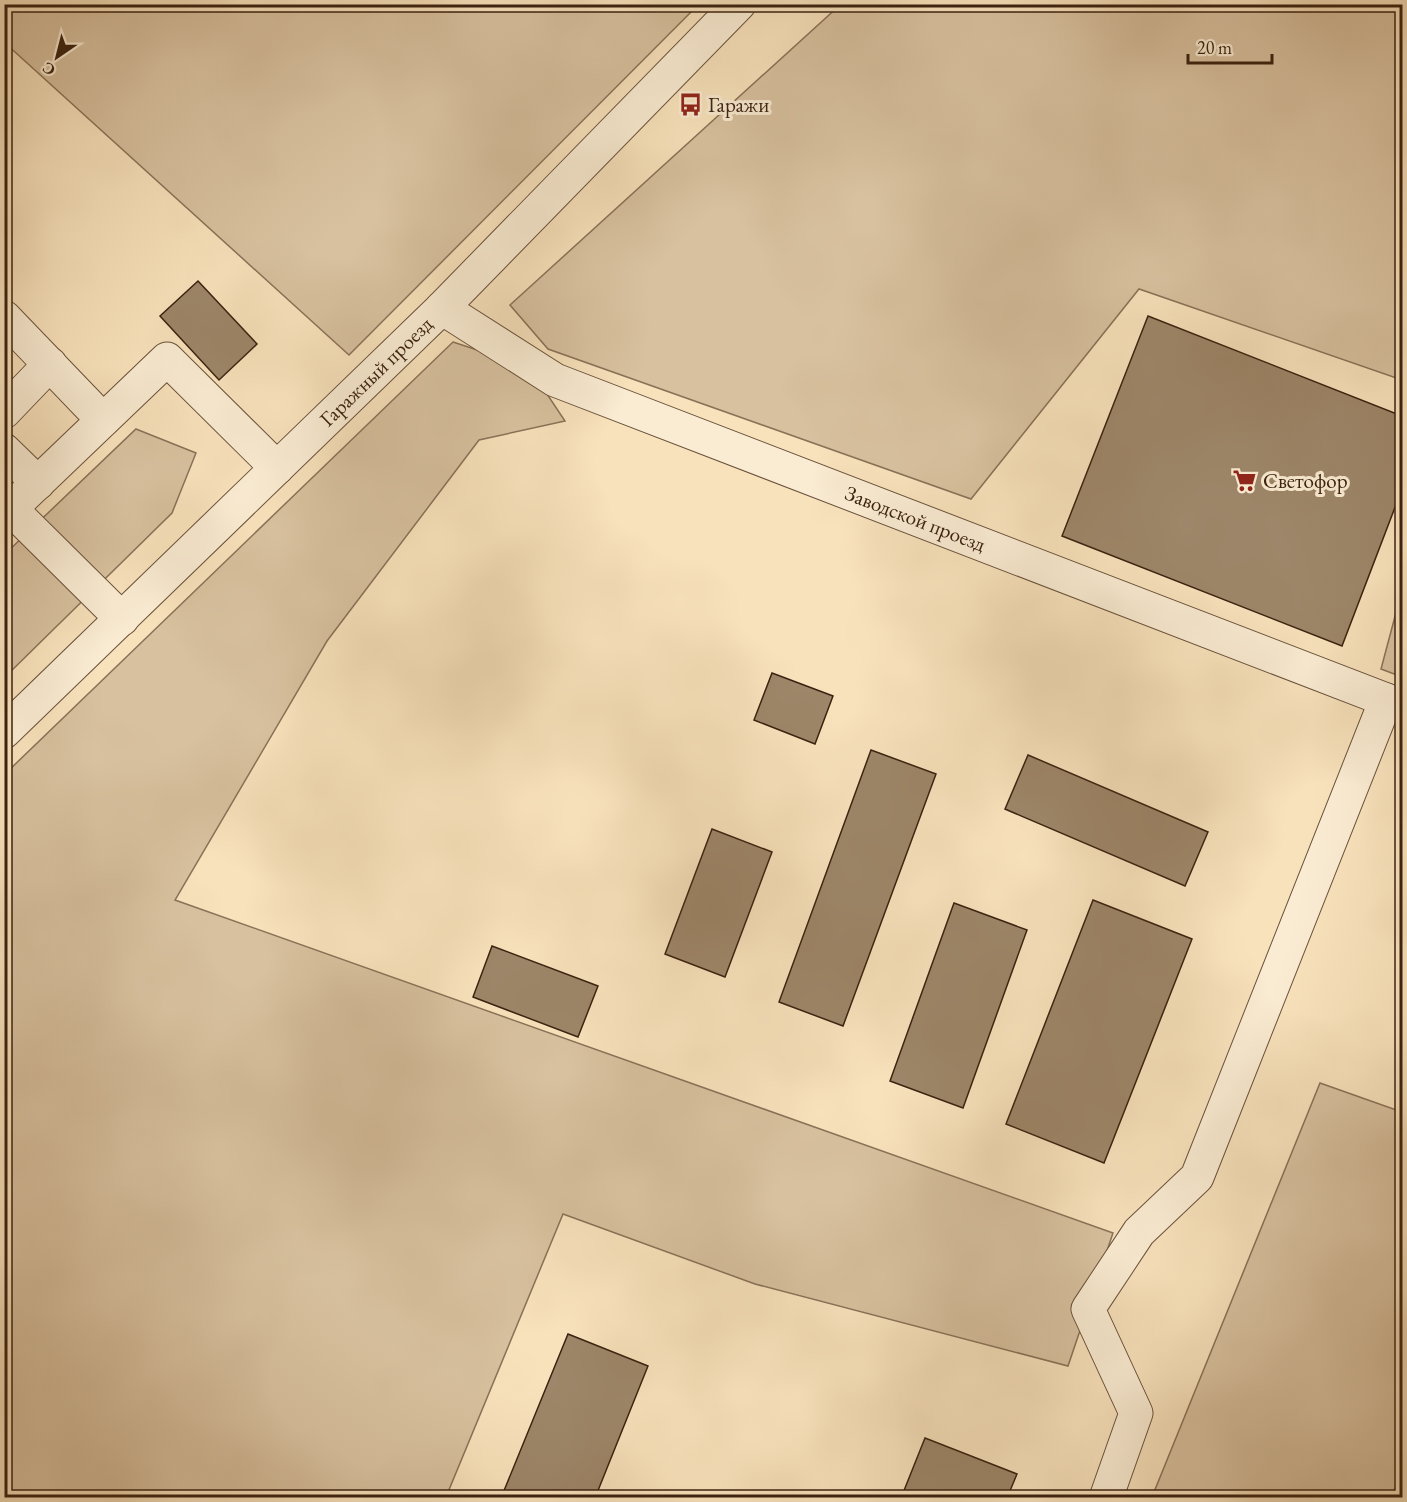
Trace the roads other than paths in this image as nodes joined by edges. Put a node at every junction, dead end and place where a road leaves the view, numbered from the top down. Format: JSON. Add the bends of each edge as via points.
{"nodes":[{"id":1,"x":740,"y":4,"type":"edge"},
{"id":2,"x":442,"y":308,"type":"junction"},
{"id":3,"x":4,"y":317,"type":"edge"},
{"id":4,"x":50,"y":364,"type":"junction"},
{"id":5,"x":4,"y":412,"type":"edge"},
{"id":6,"x":103,"y":420,"type":"junction"},
{"id":7,"x":4,"y":450,"type":"edge"},
{"id":8,"x":277,"y":468,"type":"junction"},
{"id":9,"x":38,"y":483,"type":"junction"},
{"id":10,"x":8,"y":512,"type":"edge"},
{"id":11,"x":122,"y":619,"type":"junction"},
{"id":12,"x":1394,"y":703,"type":"edge"},
{"id":13,"x":4,"y":732,"type":"edge"},
{"id":14,"x":1106,"y":1497,"type":"edge"}],
"edges":[{"from":1,"to":2,"type":"street","name":"Гаражный проезд"},
{"from":2,"to":8,"type":"street","name":"Гаражный проезд"},
{"from":2,"to":12,"type":"street","name":"Заводской проезд","via":[[555,380]]},
{"from":3,"to":4,"type":"street"},
{"from":4,"to":5,"type":"street"},
{"from":4,"to":6,"type":"street"},
{"from":6,"to":8,"type":"street","via":[[166,359]]},
{"from":6,"to":9,"type":"street"},
{"from":7,"to":9,"type":"street"},
{"from":8,"to":11,"type":"street","name":"Гаражный проезд"},
{"from":9,"to":10,"type":"street"},
{"from":10,"to":11,"type":"street"},
{"from":11,"to":13,"type":"street","name":"Гаражный проезд"},
{"from":12,"to":14,"type":"street","via":[[1197,1177],[1139,1232],[1088,1309],[1136,1413]]}]}
